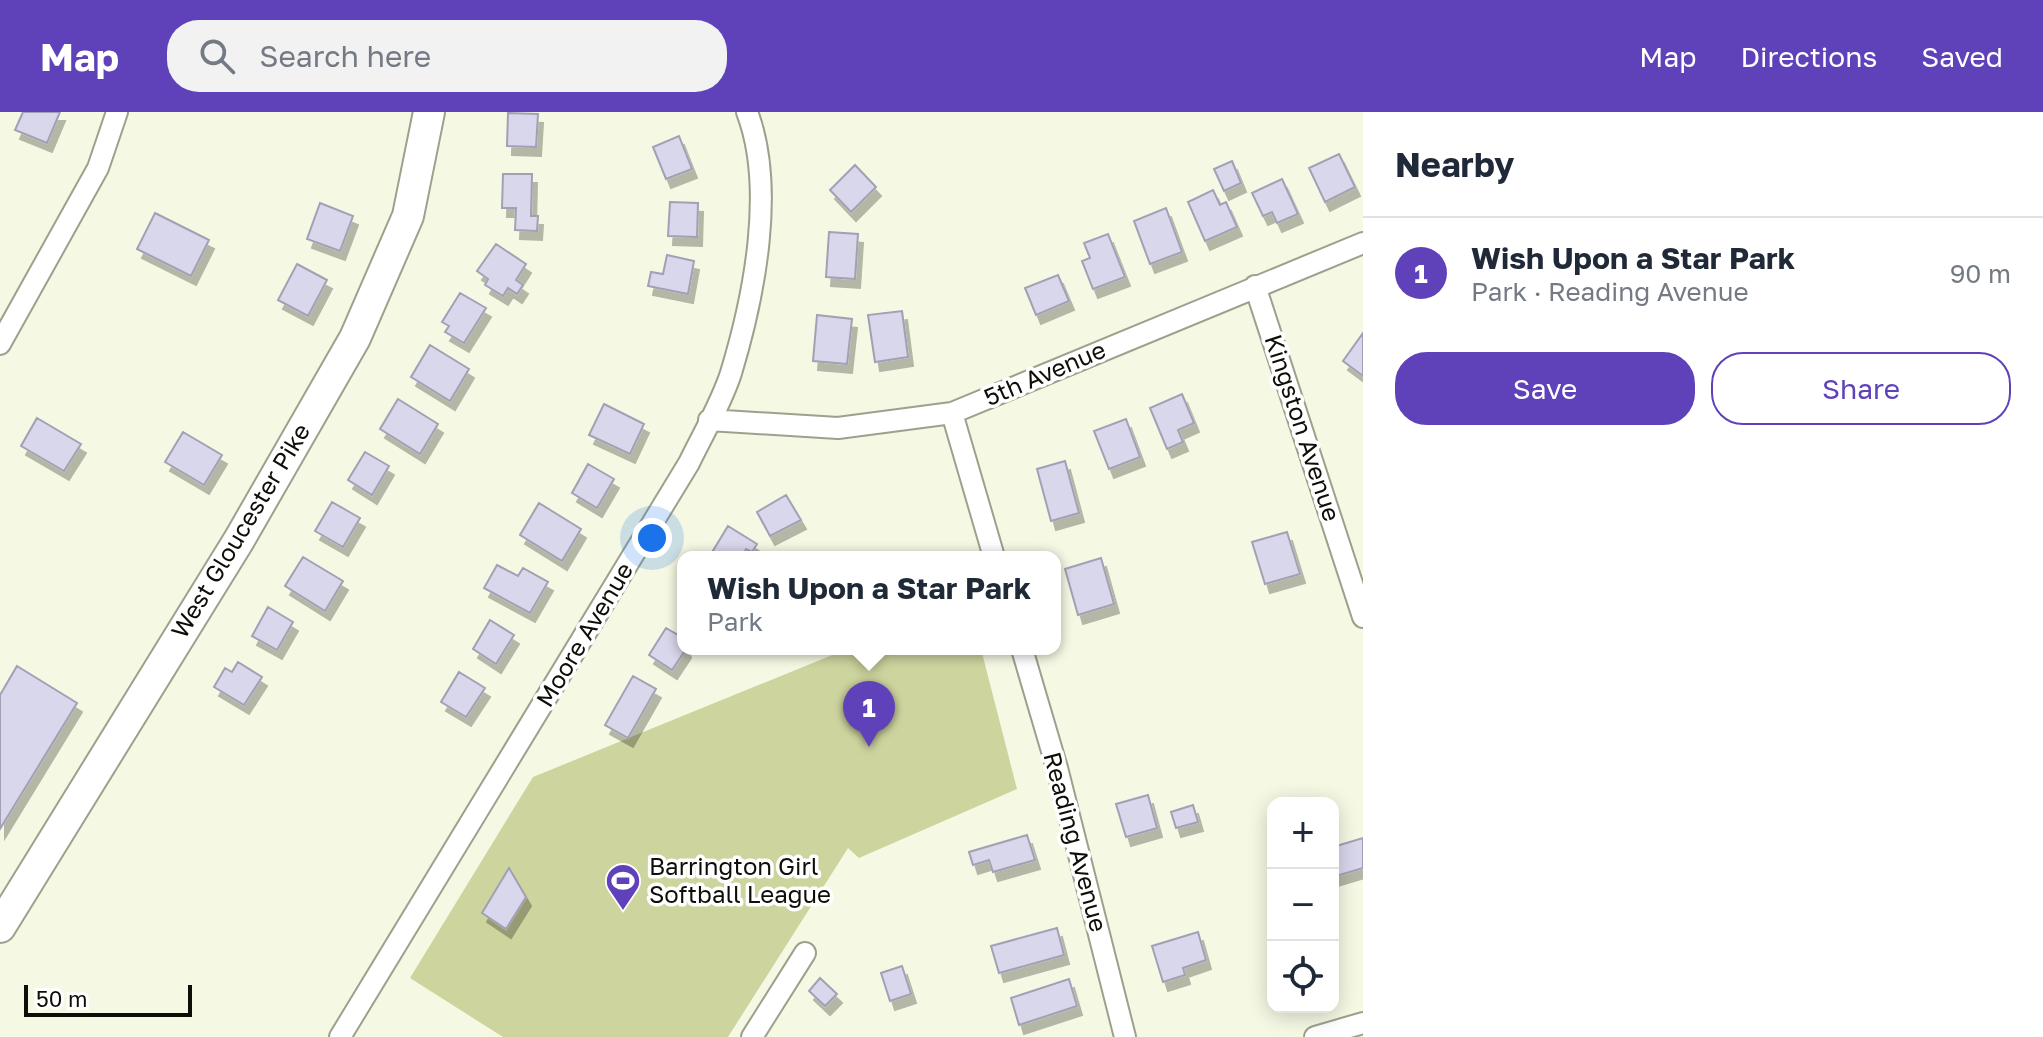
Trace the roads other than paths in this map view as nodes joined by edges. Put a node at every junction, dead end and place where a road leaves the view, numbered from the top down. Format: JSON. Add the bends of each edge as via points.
{"nodes":[{"id":1,"x":117,"y":112,"type":"edge"},
{"id":2,"x":429,"y":112,"type":"edge"},
{"id":3,"x":747,"y":112,"type":"edge"},
{"id":4,"x":1363,"y":243,"type":"edge"},
{"id":5,"x":1255,"y":286,"type":"junction"},
{"id":6,"x":0,"y":344,"type":"edge"},
{"id":7,"x":952,"y":413,"type":"junction"},
{"id":8,"x":709,"y":420,"type":"junction"},
{"id":9,"x":992,"y":551,"type":"edge"},
{"id":10,"x":1363,"y":617,"type":"edge"},
{"id":11,"x":1024,"y":655,"type":"edge"},
{"id":12,"x":0,"y":927,"type":"edge"},
{"id":13,"x":805,"y":953,"type":"dead end"},
{"id":14,"x":1363,"y":1023,"type":"edge"},
{"id":15,"x":756,"y":1035,"type":"edge"},
{"id":16,"x":340,"y":1037,"type":"edge"},
{"id":17,"x":1125,"y":1037,"type":"edge"},
{"id":18,"x":1315,"y":1037,"type":"edge"}],
"edges":[{"from":1,"to":6,"type":"street","via":[[98,168]]},
{"from":2,"to":12,"type":"main road","name":"West Gloucester Pike","via":[[408,216],[355,338],[239,540]]},
{"from":3,"to":8,"type":"street","name":"Moore Avenue","via":[[764,197],[730,375]]},
{"from":4,"to":5,"type":"street","name":"5th Avenue"},
{"from":5,"to":7,"type":"street","name":"5th Avenue"},
{"from":5,"to":10,"type":"street","name":"Kingston Avenue"},
{"from":7,"to":8,"type":"street","name":"5th Avenue","via":[[838,428]]},
{"from":7,"to":9,"type":"street"},
{"from":8,"to":16,"type":"street","name":"Moore Avenue","via":[[681,477]]},
{"from":11,"to":17,"type":"street","name":"Reading Avenue"},
{"from":13,"to":15,"type":"street"},
{"from":14,"to":18,"type":"street"}]}
